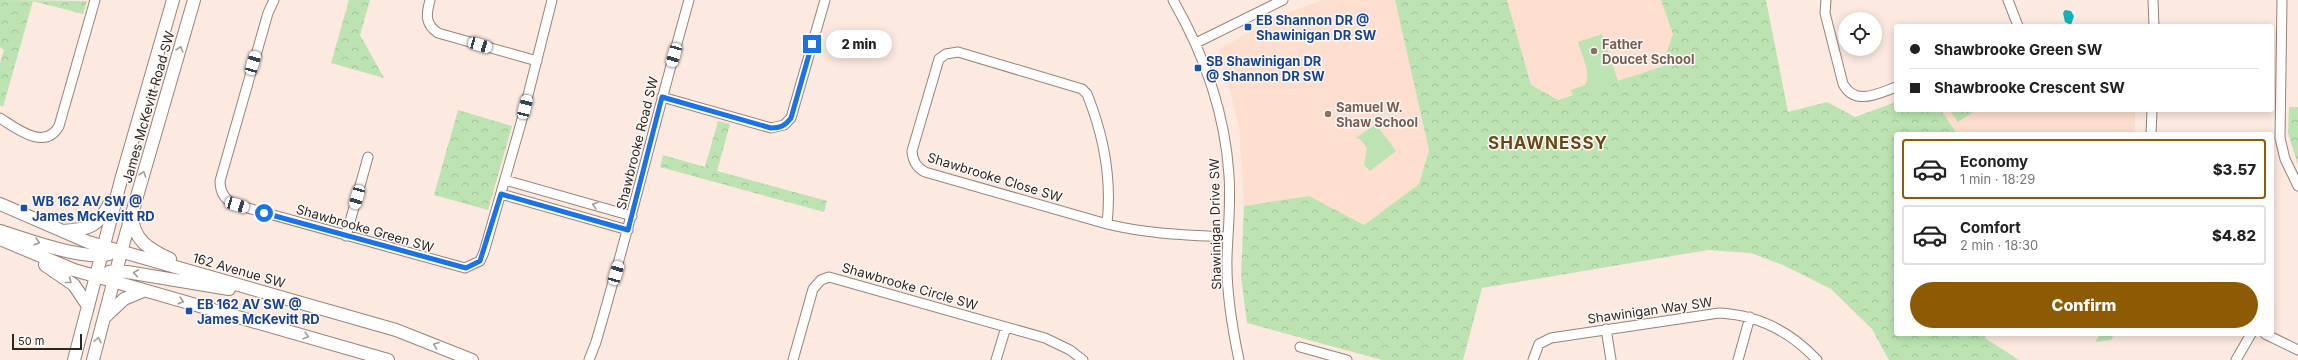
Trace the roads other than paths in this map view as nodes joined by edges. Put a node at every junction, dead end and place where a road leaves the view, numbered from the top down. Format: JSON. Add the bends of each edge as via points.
{"nodes":[{"id":1,"x":95,"y":0,"type":"edge"},
{"id":2,"x":172,"y":0,"type":"edge"},
{"id":3,"x":194,"y":0,"type":"edge"},
{"id":4,"x":274,"y":0,"type":"edge"},
{"id":5,"x":430,"y":0,"type":"edge"},
{"id":6,"x":552,"y":0,"type":"edge"},
{"id":7,"x":690,"y":0,"type":"edge"},
{"id":8,"x":825,"y":0,"type":"edge"},
{"id":9,"x":1173,"y":0,"type":"edge"},
{"id":10,"x":1283,"y":0,"type":"edge"},
{"id":11,"x":1826,"y":0,"type":"edge"},
{"id":12,"x":2008,"y":0,"type":"edge"},
{"id":13,"x":2153,"y":0,"type":"edge"},
{"id":14,"x":2282,"y":0,"type":"edge"},
{"id":15,"x":2017,"y":24,"type":"edge"},
{"id":16,"x":2154,"y":24,"type":"edge"},
{"id":17,"x":1196,"y":43,"type":"junction"},
{"id":18,"x":536,"y":61,"type":"junction"},
{"id":19,"x":2276,"y":74,"type":"edge"},
{"id":20,"x":1894,"y":88,"type":"edge"},
{"id":21,"x":662,"y":97,"type":"junction"},
{"id":22,"x":2152,"y":112,"type":"edge"},
{"id":23,"x":0,"y":118,"type":"edge"},
{"id":24,"x":2151,"y":132,"type":"edge"},
{"id":25,"x":368,"y":157,"type":"dead end"},
{"id":26,"x":121,"y":180,"type":"junction"},
{"id":27,"x":505,"y":180,"type":"junction"},
{"id":28,"x":2298,"y":186,"type":"edge"},
{"id":29,"x":501,"y":194,"type":"junction"},
{"id":30,"x":0,"y":204,"type":"edge"},
{"id":31,"x":132,"y":211,"type":"junction"},
{"id":32,"x":632,"y":216,"type":"junction"},
{"id":33,"x":1107,"y":224,"type":"junction"},
{"id":34,"x":628,"y":230,"type":"junction"},
{"id":35,"x":0,"y":231,"type":"edge"},
{"id":36,"x":60,"y":231,"type":"junction"},
{"id":37,"x":346,"y":236,"type":"junction"},
{"id":38,"x":1228,"y":238,"type":"junction"},
{"id":39,"x":0,"y":239,"type":"edge"},
{"id":40,"x":26,"y":251,"type":"junction"},
{"id":41,"x":121,"y":251,"type":"junction"},
{"id":42,"x":102,"y":252,"type":"junction"},
{"id":43,"x":192,"y":271,"type":"junction"},
{"id":44,"x":96,"y":276,"type":"junction"},
{"id":45,"x":115,"y":276,"type":"junction"},
{"id":46,"x":143,"y":291,"type":"junction"},
{"id":47,"x":272,"y":295,"type":"junction"},
{"id":48,"x":88,"y":306,"type":"junction"},
{"id":49,"x":1750,"y":317,"type":"junction"},
{"id":50,"x":103,"y":319,"type":"junction"},
{"id":51,"x":1006,"y":327,"type":"junction"},
{"id":52,"x":1606,"y":329,"type":"junction"},
{"id":53,"x":2250,"y":336,"type":"edge"},
{"id":54,"x":2269,"y":336,"type":"edge"},
{"id":55,"x":1300,"y":347,"type":"dead end"},
{"id":56,"x":2298,"y":350,"type":"edge"},
{"id":57,"x":74,"y":360,"type":"edge"},
{"id":58,"x":93,"y":360,"type":"edge"},
{"id":59,"x":388,"y":360,"type":"edge"},
{"id":60,"x":472,"y":360,"type":"edge"},
{"id":61,"x":589,"y":360,"type":"edge"},
{"id":62,"x":793,"y":360,"type":"edge"},
{"id":63,"x":996,"y":360,"type":"edge"},
{"id":64,"x":1083,"y":360,"type":"edge"},
{"id":65,"x":1239,"y":360,"type":"edge"},
{"id":66,"x":1347,"y":360,"type":"edge"},
{"id":67,"x":1533,"y":360,"type":"edge"},
{"id":68,"x":1611,"y":360,"type":"edge"},
{"id":69,"x":1738,"y":360,"type":"edge"},
{"id":70,"x":1817,"y":360,"type":"edge"},
{"id":71,"x":2236,"y":360,"type":"edge"}],
"edges":[{"from":1,"to":23,"type":"street","via":[[55,133],[47,138],[38,138]]},
{"from":2,"to":26,"type":"main road","name":"James McKevitt Road SW"},
{"from":31,"to":3,"type":"main road","name":"James McKevitt Road SW","one_way":true},
{"from":4,"to":37,"type":"street","name":"Shawbrooke Green SW","via":[[268,13],[220,181],[221,192],[233,204]]},
{"from":5,"to":18,"type":"street","via":[[428,22],[438,33]]},
{"from":6,"to":18,"type":"street"},
{"from":7,"to":21,"type":"street","name":"Shawbrooke Road SW"},
{"from":8,"to":21,"type":"street","via":[[791,118],[784,125],[771,128]]},
{"from":9,"to":17,"type":"street","name":"Shawinigan Drive SW"},
{"from":10,"to":17,"type":"street"},
{"from":11,"to":20,"type":"street","via":[[1825,12],[1842,84],[1847,91],[1854,96],[1864,97]]},
{"from":12,"to":15,"type":"street"},
{"from":13,"to":16,"type":"street"},
{"from":14,"to":19,"type":"street"},
{"from":17,"to":38,"type":"street","name":"Shawinigan Drive SW","via":[[1219,112],[1226,146],[1229,176]]},
{"from":18,"to":27,"type":"street"},
{"from":19,"to":28,"type":"street","via":[[2280,138],[2285,159]]},
{"from":21,"to":32,"type":"street","name":"Shawbrooke Road SW"},
{"from":22,"to":24,"type":"street"},
{"from":25,"to":37,"type":"street"},
{"from":26,"to":36,"type":"main road","via":[[97,224],[84,230]]},
{"from":26,"to":42,"type":"main road","name":"James McKevitt Road SW"},
{"from":27,"to":29,"type":"street"},
{"from":32,"to":27,"type":"street","one_way":true},
{"from":29,"to":34,"type":"street"},
{"from":29,"to":37,"type":"street","name":"Shawbrooke Green SW","via":[[484,252],[480,261],[471,268],[458,267]]},
{"from":30,"to":36,"type":"main road"},
{"from":31,"to":41,"type":"main road","name":"James McKevitt Road SW"},
{"from":31,"to":43,"type":"main road","via":[[134,231],[139,239],[154,251]]},
{"from":32,"to":34,"type":"street","name":"Shawbrooke Road SW"},
{"from":33,"to":33,"type":"street","name":"Shawbrooke Close SW","via":[[919,169],[914,163],[912,151],[940,59],[946,54],[958,52],[1082,89],[1087,94],[1104,146],[1108,177]]},
{"from":33,"to":38,"type":"street","name":"Shawbrooke Close SW","via":[[1160,233]]},
{"from":34,"to":61,"type":"street","name":"Shawbrooke Road SW"},
{"from":35,"to":42,"type":"main road","one_way":true,"via":[[52,246]]},
{"from":36,"to":42,"type":"main road"},
{"from":38,"to":65,"type":"street","name":"Shawinigan Drive SW","via":[[1230,301]]},
{"from":39,"to":40,"type":"main road"},
{"from":40,"to":44,"type":"main road"},
{"from":40,"to":48,"type":"main road","one_way":true,"via":[[74,285]]},
{"from":41,"to":42,"type":"main road"},
{"from":41,"to":43,"type":"main road","name":"162 Avenue SW"},
{"from":41,"to":45,"type":"main road","name":"James McKevitt Road SW"},
{"from":42,"to":44,"type":"main road","name":"James McKevitt Road SW"},
{"from":43,"to":47,"type":"main road","name":"162 Avenue SW"},
{"from":44,"to":45,"type":"main road"},
{"from":44,"to":48,"type":"main road","name":"James McKevitt Road SW"},
{"from":45,"to":46,"type":"main road"},
{"from":47,"to":45,"type":"main road","one_way":true},
{"from":45,"to":50,"type":"main road","name":"James McKevitt Road SW"},
{"from":46,"to":50,"type":"main road","via":[[124,299]]},
{"from":46,"to":59,"type":"main road","one_way":true},
{"from":60,"to":47,"type":"main road","name":"162 Avenue SW","one_way":true,"via":[[396,330]]},
{"from":48,"to":57,"type":"main road","name":"James McKevitt Road SW"},
{"from":49,"to":52,"type":"street","name":"Shawinigan Way SW","via":[[1731,313],[1706,313]]},
{"from":49,"to":69,"type":"street"},
{"from":49,"to":70,"type":"street","name":"Shawinigan Way SW","via":[[1797,340]]},
{"from":58,"to":50,"type":"main road","name":"James McKevitt Road SW","one_way":true},
{"from":51,"to":62,"type":"street","name":"Shawbrooke Circle SW","via":[[829,277],[820,280],[813,288]]},
{"from":51,"to":63,"type":"street"},
{"from":51,"to":64,"type":"street","name":"Shawbrooke Circle SW","via":[[1055,342]]},
{"from":52,"to":67,"type":"street","name":"Shawinigan Way SW","via":[[1546,339],[1536,348]]},
{"from":52,"to":68,"type":"street"},
{"from":53,"to":71,"type":"street"},
{"from":54,"to":56,"type":"street"},
{"from":55,"to":66,"type":"street"}]}
